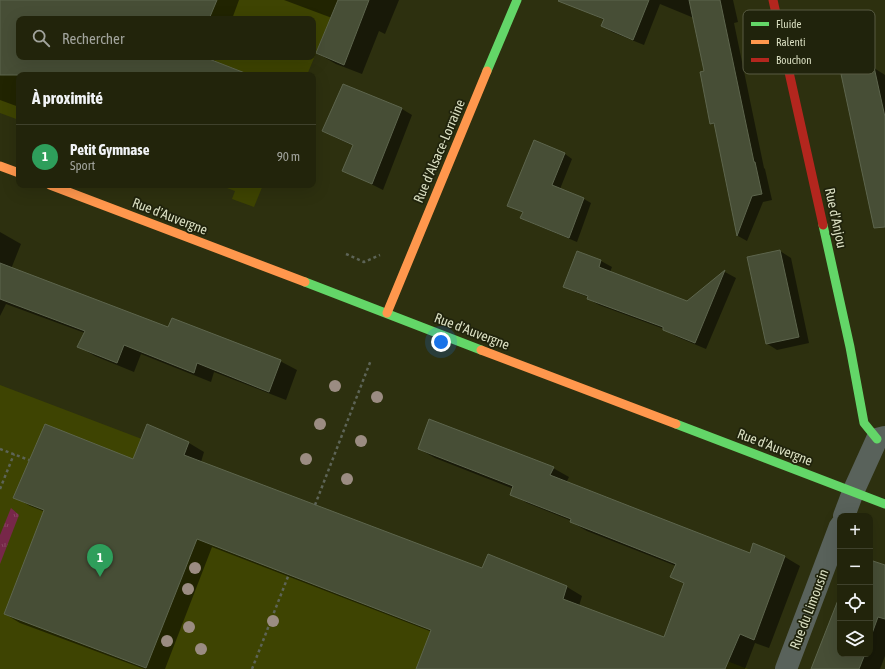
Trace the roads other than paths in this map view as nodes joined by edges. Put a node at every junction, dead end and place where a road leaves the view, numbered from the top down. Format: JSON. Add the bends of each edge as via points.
{"nodes":[{"id":1,"x":517,"y":0,"type":"edge"},
{"id":2,"x":773,"y":0,"type":"edge"},
{"id":3,"x":775,"y":10,"type":"edge"},
{"id":4,"x":789,"y":74,"type":"edge"},
{"id":5,"x":0,"y":166,"type":"edge"},
{"id":6,"x":16,"y":172,"type":"edge"},
{"id":7,"x":58,"y":188,"type":"edge"},
{"id":8,"x":387,"y":313,"type":"junction"},
{"id":9,"x":881,"y":438,"type":"edge"},
{"id":10,"x":853,"y":492,"type":"junction"},
{"id":11,"x":885,"y":504,"type":"edge"},
{"id":12,"x":845,"y":513,"type":"edge"},
{"id":13,"x":837,"y":534,"type":"edge"},
{"id":14,"x":786,"y":669,"type":"edge"}],
"edges":[{"from":1,"to":8,"type":"main road","name":"Rue d'Alsace-Lorraine"},
{"from":2,"to":3,"type":"main road","name":"Rue d'Anjou"},
{"from":4,"to":9,"type":"main road","name":"Rue d'Anjou","via":[[850,347],[864,423]]},
{"from":5,"to":6,"type":"main road"},
{"from":7,"to":8,"type":"main road","name":"Rue d'Auvergne"},
{"from":8,"to":10,"type":"main road","name":"Rue d'Auvergne"},
{"from":9,"to":10,"type":"street"},
{"from":10,"to":11,"type":"main road","name":"Rue d'Auvergne"},
{"from":10,"to":12,"type":"street"},
{"from":13,"to":14,"type":"street","name":"Rue du Limousin"}]}
